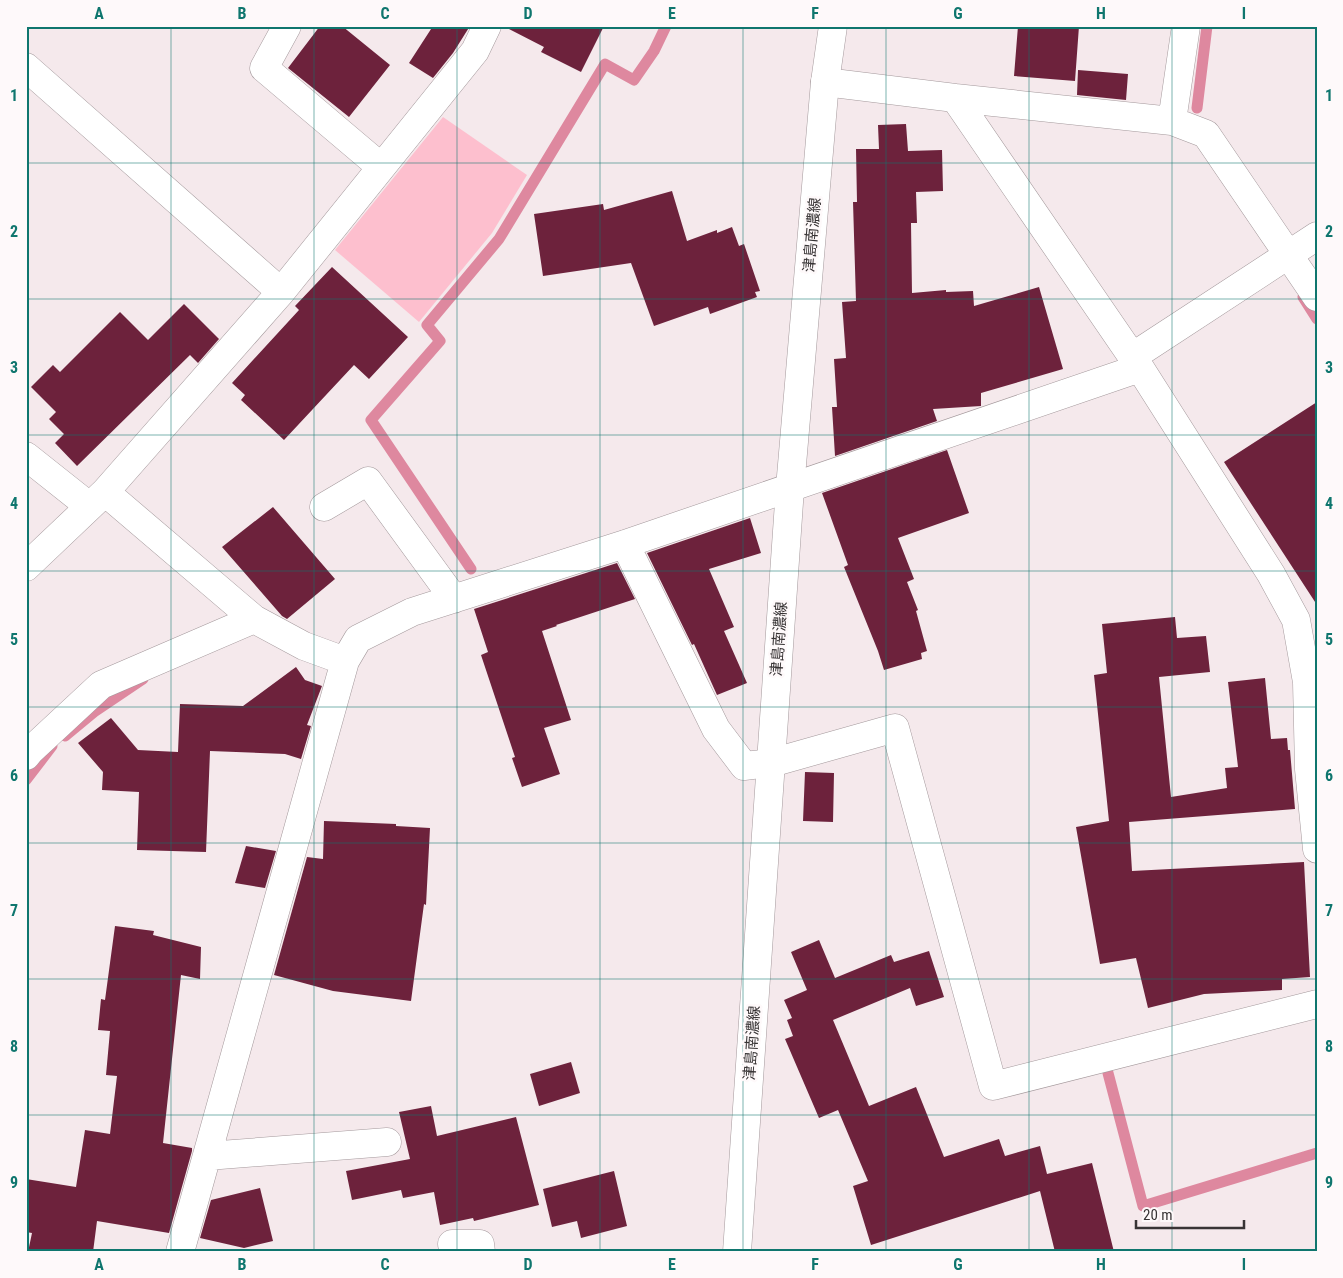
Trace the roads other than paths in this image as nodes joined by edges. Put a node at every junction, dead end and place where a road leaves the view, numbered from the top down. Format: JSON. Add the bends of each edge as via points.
{"nodes":[{"id":1,"x":288,"y":26,"type":"edge"},
{"id":2,"x":487,"y":26,"type":"edge"},
{"id":3,"x":832,"y":26,"type":"edge"},
{"id":4,"x":1186,"y":26,"type":"edge"},
{"id":5,"x":26,"y":68,"type":"edge"},
{"id":6,"x":825,"y":82,"type":"junction"},
{"id":7,"x":955,"y":98,"type":"junction"},
{"id":8,"x":1172,"y":121,"type":"junction"},
{"id":9,"x":381,"y":167,"type":"junction"},
{"id":10,"x":1317,"y":236,"type":"edge"},
{"id":11,"x":1288,"y":254,"type":"junction"},
{"id":12,"x":281,"y":292,"type":"junction"},
{"id":13,"x":1317,"y":297,"type":"edge"},
{"id":14,"x":1136,"y":362,"type":"junction"},
{"id":15,"x":26,"y":456,"type":"edge"},
{"id":16,"x":790,"y":488,"type":"junction"},
{"id":17,"x":97,"y":499,"type":"junction"},
{"id":18,"x":324,"y":507,"type":"dead end"},
{"id":19,"x":625,"y":544,"type":"junction"},
{"id":20,"x":26,"y":568,"type":"edge"},
{"id":21,"x":454,"y":598,"type":"junction"},
{"id":22,"x":254,"y":618,"type":"junction"},
{"id":23,"x":345,"y":661,"type":"junction"},
{"id":24,"x":1312,"y":679,"type":"edge"},
{"id":25,"x":26,"y":756,"type":"edge"},
{"id":26,"x":771,"y":764,"type":"junction"},
{"id":27,"x":1317,"y":849,"type":"edge"},
{"id":28,"x":1317,"y":1004,"type":"edge"},
{"id":29,"x":387,"y":1142,"type":"dead end"},
{"id":30,"x":207,"y":1156,"type":"junction"},
{"id":31,"x":452,"y":1244,"type":"dead end"},
{"id":32,"x":180,"y":1252,"type":"edge"},
{"id":33,"x":481,"y":1252,"type":"edge"},
{"id":34,"x":738,"y":1252,"type":"edge"}],
"edges":[{"from":1,"to":9,"type":"street","via":[[264,68]]},
{"from":2,"to":9,"type":"street","via":[[475,51]]},
{"from":3,"to":6,"type":"street","name":"津島南濃線"},
{"from":4,"to":8,"type":"street"},
{"from":5,"to":12,"type":"street"},
{"from":6,"to":7,"type":"street"},
{"from":6,"to":16,"type":"street","name":"津島南濃線"},
{"from":7,"to":8,"type":"street"},
{"from":7,"to":14,"type":"street"},
{"from":8,"to":11,"type":"street","via":[[1206,134]]},
{"from":9,"to":12,"type":"street"},
{"from":10,"to":11,"type":"street"},
{"from":11,"to":13,"type":"street"},
{"from":11,"to":14,"type":"street"},
{"from":12,"to":17,"type":"street"},
{"from":14,"to":16,"type":"street"},
{"from":14,"to":24,"type":"street","via":[[1271,574],[1296,620]]},
{"from":15,"to":17,"type":"street"},
{"from":16,"to":19,"type":"street"},
{"from":16,"to":26,"type":"street","name":"津島南濃線"},
{"from":17,"to":20,"type":"street"},
{"from":17,"to":22,"type":"street"},
{"from":18,"to":21,"type":"street","via":[[368,481]]},
{"from":19,"to":21,"type":"street"},
{"from":19,"to":26,"type":"street","via":[[716,729],[744,766]]},
{"from":21,"to":23,"type":"street","via":[[412,612],[358,639]]},
{"from":22,"to":23,"type":"street","via":[[304,646]]},
{"from":22,"to":25,"type":"street","via":[[101,685]]},
{"from":23,"to":30,"type":"street"},
{"from":24,"to":27,"type":"street","via":[[1309,769]]},
{"from":26,"to":28,"type":"street","via":[[895,728],[993,1086]]},
{"from":26,"to":34,"type":"street","name":"津島南濃線"},
{"from":29,"to":30,"type":"street"},
{"from":30,"to":32,"type":"street"},
{"from":31,"to":33,"type":"street","via":[[480,1244]]}]}
